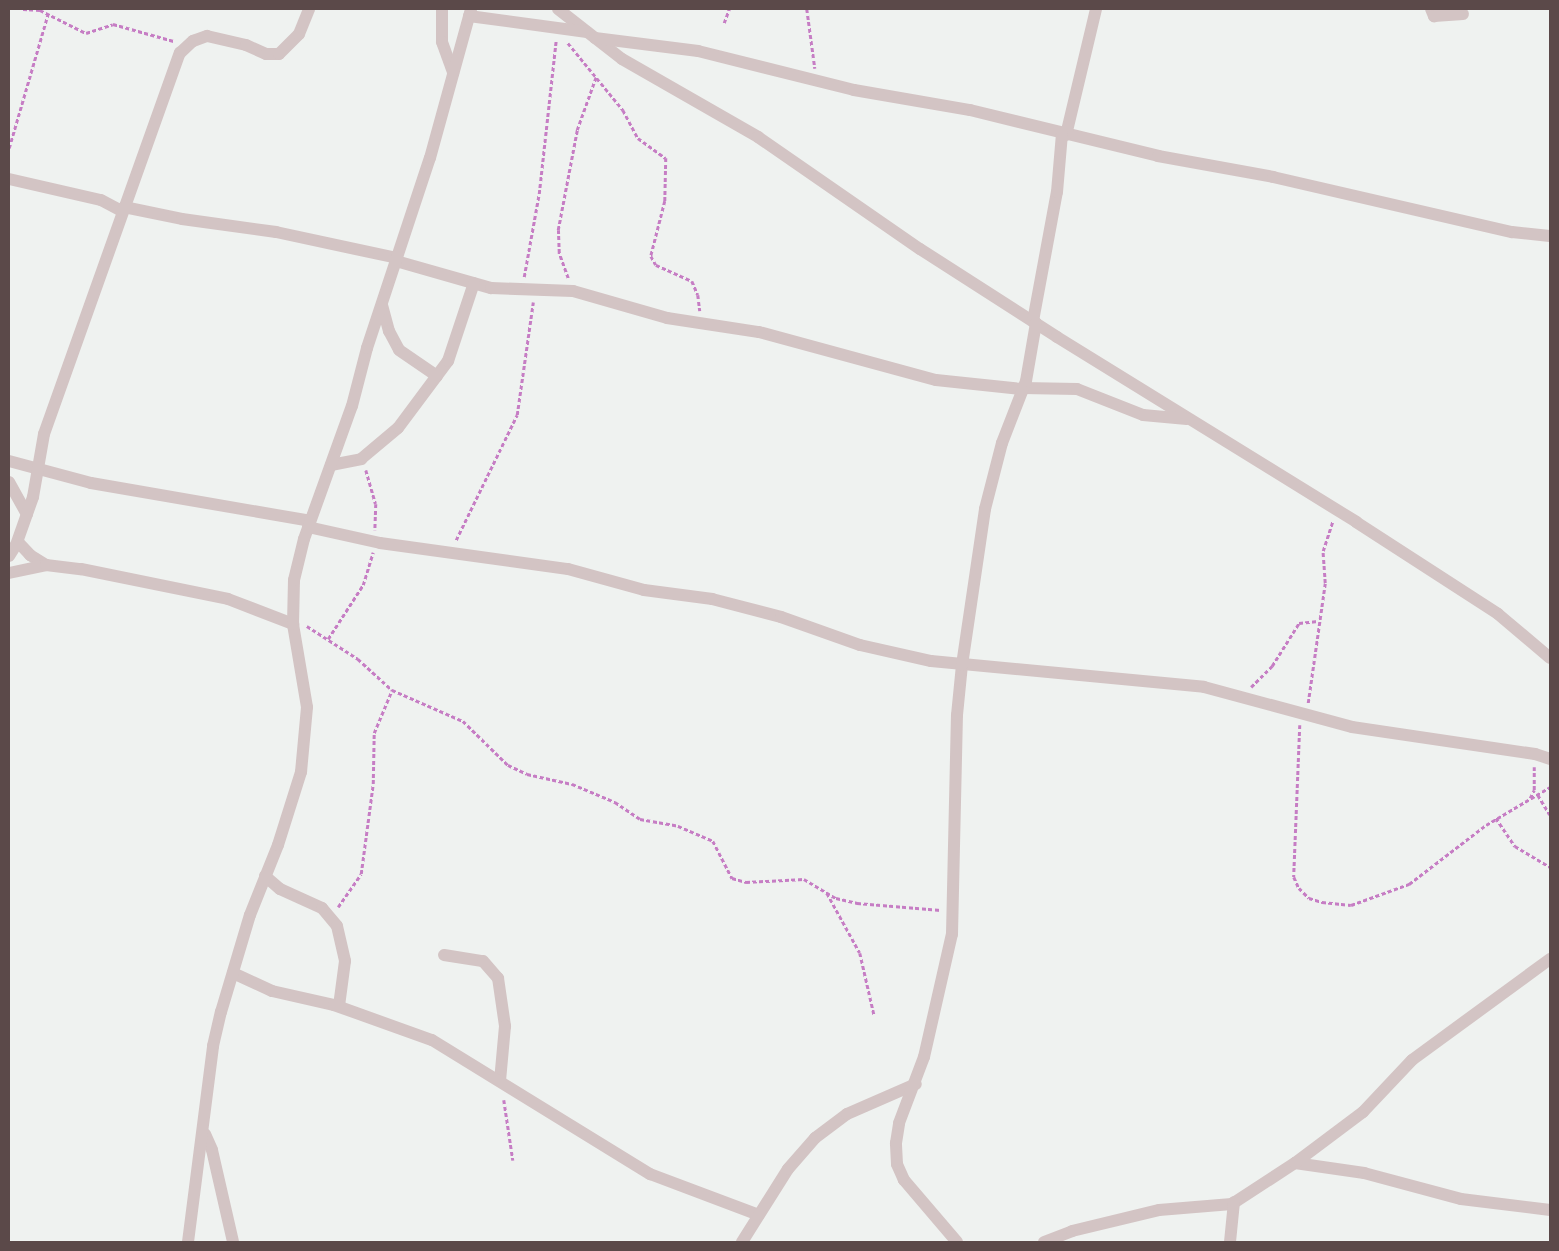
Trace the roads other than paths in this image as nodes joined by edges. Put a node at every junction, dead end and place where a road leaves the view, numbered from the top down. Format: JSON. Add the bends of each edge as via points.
{"nodes":[{"id":1,"x":308,"y":9,"type":"edge"},
{"id":2,"x":442,"y":9,"type":"edge"},
{"id":3,"x":558,"y":9,"type":"edge"},
{"id":4,"x":1096,"y":9,"type":"edge"},
{"id":5,"x":1431,"y":9,"type":"edge"},
{"id":6,"x":470,"y":13,"type":"edge"},
{"id":7,"x":1462,"y":14,"type":"dead end"},
{"id":8,"x":591,"y":35,"type":"junction"},
{"id":9,"x":453,"y":73,"type":"junction"},
{"id":10,"x":1064,"y":134,"type":"junction"},
{"id":11,"x":9,"y":179,"type":"edge"},
{"id":12,"x":123,"y":209,"type":"junction"},
{"id":13,"x":1550,"y":236,"type":"edge"},
{"id":14,"x":396,"y":259,"type":"junction"},
{"id":15,"x":474,"y":283,"type":"junction"},
{"id":16,"x":382,"y":305,"type":"junction"},
{"id":17,"x":1034,"y":322,"type":"junction"},
{"id":18,"x":437,"y":376,"type":"junction"},
{"id":19,"x":1023,"y":388,"type":"junction"},
{"id":20,"x":1188,"y":419,"type":"junction"},
{"id":21,"x":9,"y":461,"type":"edge"},
{"id":22,"x":331,"y":464,"type":"junction"},
{"id":23,"x":37,"y":468,"type":"junction"},
{"id":24,"x":9,"y":482,"type":"edge"},
{"id":25,"x":27,"y":514,"type":"junction"},
{"id":26,"x":309,"y":524,"type":"junction"},
{"id":27,"x":18,"y":542,"type":"junction"},
{"id":28,"x":9,"y":556,"type":"edge"},
{"id":29,"x":46,"y":565,"type":"junction"},
{"id":30,"x":9,"y":573,"type":"edge"},
{"id":31,"x":293,"y":621,"type":"junction"},
{"id":32,"x":1550,"y":658,"type":"edge"},
{"id":33,"x":962,"y":665,"type":"junction"},
{"id":34,"x":1550,"y":759,"type":"edge"},
{"id":35,"x":265,"y":876,"type":"junction"},
{"id":36,"x":444,"y":955,"type":"dead end"},
{"id":37,"x":1550,"y":959,"type":"edge"},
{"id":38,"x":233,"y":973,"type":"junction"},
{"id":39,"x":339,"y":1006,"type":"junction"},
{"id":40,"x":502,"y":1081,"type":"junction"},
{"id":41,"x":916,"y":1084,"type":"junction"},
{"id":42,"x":204,"y":1131,"type":"junction"},
{"id":43,"x":1295,"y":1163,"type":"junction"},
{"id":44,"x":1234,"y":1202,"type":"junction"},
{"id":45,"x":1550,"y":1210,"type":"edge"},
{"id":46,"x":759,"y":1215,"type":"junction"},
{"id":47,"x":188,"y":1242,"type":"edge"},
{"id":48,"x":233,"y":1242,"type":"edge"},
{"id":49,"x":742,"y":1242,"type":"edge"},
{"id":50,"x":957,"y":1242,"type":"edge"},
{"id":51,"x":1044,"y":1242,"type":"edge"},
{"id":52,"x":1230,"y":1242,"type":"edge"}],
"edges":[{"from":1,"to":12,"type":"street","via":[[299,34],[279,54],[266,54],[216,37],[200,38],[176,58]]},
{"from":2,"to":9,"type":"street","via":[[442,42]]},
{"from":3,"to":8,"type":"street"},
{"from":4,"to":10,"type":"street"},
{"from":5,"to":7,"type":"street","via":[[1438,16]]},
{"from":6,"to":8,"type":"street"},
{"from":6,"to":9,"type":"street"},
{"from":8,"to":10,"type":"street","via":[[698,51],[862,92],[970,110]]},
{"from":8,"to":17,"type":"street","via":[[622,59],[758,137],[920,249]]},
{"from":9,"to":14,"type":"street","via":[[430,158]]},
{"from":10,"to":13,"type":"street","via":[[1512,232]]},
{"from":10,"to":17,"type":"street"},
{"from":11,"to":12,"type":"street","via":[[101,200]]},
{"from":12,"to":14,"type":"street","via":[[276,232]]},
{"from":12,"to":23,"type":"street","via":[[44,434]]},
{"from":14,"to":15,"type":"street"},
{"from":14,"to":16,"type":"street"},
{"from":15,"to":18,"type":"street","via":[[448,361]]},
{"from":15,"to":19,"type":"street","via":[[528,291],[573,291],[667,318],[759,332],[936,380]]},
{"from":16,"to":18,"type":"street","via":[[399,350]]},
{"from":16,"to":22,"type":"street"},
{"from":17,"to":19,"type":"street"},
{"from":17,"to":20,"type":"street"},
{"from":18,"to":22,"type":"street","via":[[398,428],[359,460]]},
{"from":19,"to":20,"type":"street","via":[[1077,390],[1149,417]]},
{"from":19,"to":33,"type":"street","via":[[1002,443],[985,509]]},
{"from":20,"to":32,"type":"street","via":[[1498,614]]},
{"from":21,"to":23,"type":"street"},
{"from":22,"to":26,"type":"street"},
{"from":23,"to":25,"type":"street","via":[[36,486]]},
{"from":23,"to":26,"type":"street","via":[[91,483]]},
{"from":24,"to":25,"type":"street"},
{"from":25,"to":27,"type":"street"},
{"from":26,"to":31,"type":"street","via":[[294,580]]},
{"from":26,"to":33,"type":"street","via":[[375,542],[568,569],[644,590],[712,599],[781,616],[860,645]]},
{"from":27,"to":28,"type":"street"},
{"from":27,"to":29,"type":"street"},
{"from":29,"to":30,"type":"street"},
{"from":29,"to":31,"type":"street","via":[[90,570],[228,598]]},
{"from":31,"to":35,"type":"street","via":[[304,676],[307,729],[301,772]]},
{"from":33,"to":34,"type":"street","via":[[1168,683],[1243,696],[1352,727],[1530,753]]},
{"from":33,"to":41,"type":"street","via":[[957,715],[954,912],[946,965]]},
{"from":35,"to":38,"type":"street"},
{"from":35,"to":39,"type":"street","via":[[280,889],[322,908],[340,932],[344,946]]},
{"from":36,"to":40,"type":"street","via":[[482,961],[498,978],[505,1026]]},
{"from":37,"to":43,"type":"street","via":[[1524,981],[1441,1036],[1383,1088],[1363,1112]]},
{"from":38,"to":39,"type":"street","via":[[272,991]]},
{"from":38,"to":42,"type":"street","via":[[214,1046]]},
{"from":39,"to":40,"type":"street","via":[[432,1040]]},
{"from":40,"to":46,"type":"street","via":[[650,1174]]},
{"from":41,"to":46,"type":"street","via":[[847,1114],[815,1138],[788,1170]]},
{"from":41,"to":50,"type":"street","via":[[899,1123],[897,1164],[904,1180]]},
{"from":42,"to":47,"type":"street"},
{"from":42,"to":48,"type":"street","via":[[212,1150]]},
{"from":43,"to":44,"type":"street"},
{"from":43,"to":45,"type":"street","via":[[1364,1174],[1461,1199]]},
{"from":44,"to":51,"type":"street","via":[[1158,1210],[1072,1231]]},
{"from":44,"to":52,"type":"street"},
{"from":46,"to":49,"type":"street"}]}
